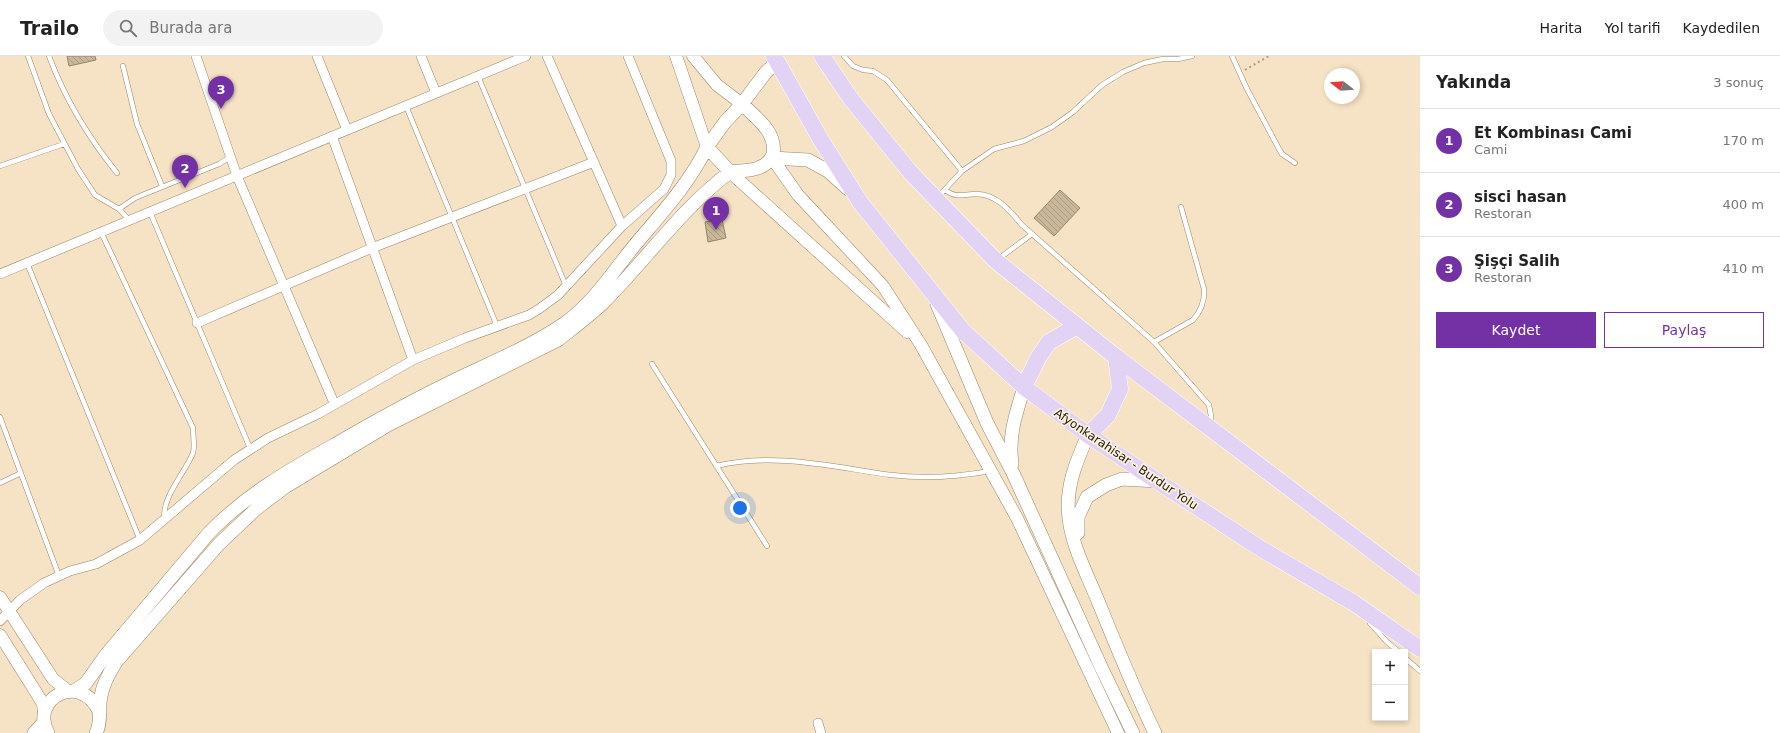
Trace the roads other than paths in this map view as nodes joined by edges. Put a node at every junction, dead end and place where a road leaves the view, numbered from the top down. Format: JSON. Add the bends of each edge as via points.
{"nodes":[{"id":1,"x":28,"y":56,"type":"edge"},
{"id":2,"x":50,"y":56,"type":"edge"},
{"id":3,"x":196,"y":56,"type":"edge"},
{"id":4,"x":317,"y":56,"type":"edge"},
{"id":5,"x":421,"y":56,"type":"edge"},
{"id":6,"x":526,"y":56,"type":"edge"},
{"id":7,"x":547,"y":56,"type":"edge"},
{"id":8,"x":628,"y":56,"type":"edge"},
{"id":9,"x":676,"y":56,"type":"edge"},
{"id":10,"x":693,"y":56,"type":"edge"},
{"id":11,"x":844,"y":56,"type":"edge"},
{"id":12,"x":1192,"y":56,"type":"edge"},
{"id":13,"x":1232,"y":56,"type":"edge"},
{"id":14,"x":822,"y":57,"type":"edge"},
{"id":15,"x":780,"y":58,"type":"edge"},
{"id":16,"x":123,"y":66,"type":"dead end"},
{"id":17,"x":478,"y":76,"type":"junction"},
{"id":18,"x":436,"y":93,"type":"junction"},
{"id":19,"x":742,"y":104,"type":"junction"},
{"id":20,"x":406,"y":106,"type":"junction"},
{"id":21,"x":347,"y":130,"type":"junction"},
{"id":22,"x":332,"y":136,"type":"junction"},
{"id":23,"x":64,"y":144,"type":"junction"},
{"id":24,"x":707,"y":147,"type":"junction"},
{"id":25,"x":230,"y":157,"type":"junction"},
{"id":26,"x":772,"y":158,"type":"junction"},
{"id":27,"x":594,"y":162,"type":"junction"},
{"id":28,"x":1295,"y":163,"type":"dead end"},
{"id":29,"x":0,"y":166,"type":"edge"},
{"id":30,"x":962,"y":171,"type":"junction"},
{"id":31,"x":730,"y":172,"type":"junction"},
{"id":32,"x":117,"y":173,"type":"dead end"},
{"id":33,"x":237,"y":176,"type":"junction"},
{"id":34,"x":162,"y":186,"type":"junction"},
{"id":35,"x":526,"y":188,"type":"junction"},
{"id":36,"x":940,"y":194,"type":"junction"},
{"id":37,"x":856,"y":195,"type":"junction"},
{"id":38,"x":1181,"y":207,"type":"dead end"},
{"id":39,"x":119,"y":208,"type":"junction"},
{"id":40,"x":150,"y":212,"type":"junction"},
{"id":41,"x":452,"y":217,"type":"junction"},
{"id":42,"x":129,"y":220,"type":"junction"},
{"id":43,"x":622,"y":226,"type":"junction"},
{"id":44,"x":101,"y":232,"type":"junction"},
{"id":45,"x":1032,"y":234,"type":"junction"},
{"id":46,"x":372,"y":248,"type":"junction"},
{"id":47,"x":996,"y":261,"type":"junction"},
{"id":48,"x":27,"y":263,"type":"junction"},
{"id":49,"x":0,"y":274,"type":"edge"},
{"id":50,"x":284,"y":286,"type":"junction"},
{"id":51,"x":566,"y":286,"type":"junction"},
{"id":52,"x":932,"y":293,"type":"junction"},
{"id":53,"x":197,"y":323,"type":"junction"},
{"id":54,"x":497,"y":326,"type":"junction"},
{"id":55,"x":1077,"y":326,"type":"junction"},
{"id":56,"x":1154,"y":342,"type":"junction"},
{"id":57,"x":922,"y":345,"type":"junction"},
{"id":58,"x":1116,"y":358,"type":"junction"},
{"id":59,"x":413,"y":360,"type":"junction"},
{"id":60,"x":652,"y":364,"type":"dead end"},
{"id":61,"x":1024,"y":387,"type":"junction"},
{"id":62,"x":334,"y":403,"type":"junction"},
{"id":63,"x":0,"y":418,"type":"edge"},
{"id":64,"x":1210,"y":428,"type":"junction"},
{"id":65,"x":1088,"y":435,"type":"junction"},
{"id":66,"x":250,"y":448,"type":"junction"},
{"id":67,"x":716,"y":466,"type":"junction"},
{"id":68,"x":991,"y":471,"type":"junction"},
{"id":69,"x":21,"y":473,"type":"junction"},
{"id":70,"x":1013,"y":473,"type":"junction"},
{"id":71,"x":1157,"y":481,"type":"junction"},
{"id":72,"x":0,"y":483,"type":"edge"},
{"id":73,"x":165,"y":519,"type":"junction"},
{"id":74,"x":140,"y":540,"type":"junction"},
{"id":75,"x":767,"y":546,"type":"dead end"},
{"id":76,"x":1077,"y":551,"type":"junction"},
{"id":77,"x":59,"y":576,"type":"junction"},
{"id":78,"x":1420,"y":587,"type":"edge"},
{"id":79,"x":0,"y":597,"type":"edge"},
{"id":80,"x":1354,"y":603,"type":"junction"},
{"id":81,"x":9,"y":610,"type":"junction"},
{"id":82,"x":0,"y":621,"type":"edge"},
{"id":83,"x":0,"y":634,"type":"edge"},
{"id":84,"x":4,"y":646,"type":"edge"},
{"id":85,"x":1395,"y":649,"type":"edge"},
{"id":86,"x":1420,"y":649,"type":"edge"},
{"id":87,"x":1408,"y":661,"type":"edge"},
{"id":88,"x":1420,"y":671,"type":"edge"},
{"id":89,"x":71,"y":691,"type":"junction"},
{"id":90,"x":99,"y":711,"type":"junction"},
{"id":91,"x":45,"y":723,"type":"edge"},
{"id":92,"x":818,"y":723,"type":"dead end"},
{"id":93,"x":97,"y":731,"type":"edge"},
{"id":94,"x":34,"y":733,"type":"edge"},
{"id":95,"x":821,"y":733,"type":"edge"},
{"id":96,"x":1118,"y":733,"type":"edge"},
{"id":97,"x":1133,"y":733,"type":"edge"},
{"id":98,"x":1155,"y":733,"type":"edge"}],
"edges":[{"from":1,"to":23,"type":"lane","via":[[40,93]]},
{"from":2,"to":32,"type":"lane","via":[[80,120]]},
{"from":3,"to":25,"type":"street"},
{"from":4,"to":21,"type":"street"},
{"from":5,"to":18,"type":"street"},
{"from":6,"to":17,"type":"street"},
{"from":7,"to":27,"type":"street"},
{"from":8,"to":43,"type":"street","via":[[672,168],[670,180],[664,189]]},
{"from":9,"to":24,"type":"street"},
{"from":10,"to":19,"type":"street","via":[[717,85]]},
{"from":11,"to":30,"type":"lane","via":[[853,66],[873,71],[887,80]]},
{"from":12,"to":30,"type":"lane","via":[[1178,59],[1163,58],[1123,72],[1102,85],[1073,112],[1052,127],[1024,141],[994,149]]},
{"from":13,"to":28,"type":"lane","via":[[1279,149]]},
{"from":14,"to":36,"type":"highway","via":[[850,99],[911,173]]},
{"from":15,"to":19,"type":"main road"},
{"from":15,"to":37,"type":"highway","name":"Afyonkarahisar - Burdur Yolu","via":[[821,140]]},
{"from":16,"to":34,"type":"lane","via":[[137,124]]},
{"from":17,"to":18,"type":"street"},
{"from":17,"to":35,"type":"lane"},
{"from":18,"to":20,"type":"street"},
{"from":19,"to":24,"type":"main road"},
{"from":19,"to":26,"type":"main road","via":[[767,129],[774,147]]},
{"from":20,"to":21,"type":"street"},
{"from":20,"to":41,"type":"lane"},
{"from":21,"to":22,"type":"street"},
{"from":22,"to":33,"type":"street"},
{"from":22,"to":46,"type":"street"},
{"from":23,"to":29,"type":"lane"},
{"from":23,"to":39,"type":"lane","via":[[95,194]]},
{"from":24,"to":31,"type":"main road"},
{"from":24,"to":89,"type":"main road","via":[[671,201],[594,296],[567,322],[523,347],[399,407],[250,497],[208,534],[105,656],[86,683]]},
{"from":25,"to":33,"type":"street"},
{"from":25,"to":34,"type":"lane"},
{"from":26,"to":31,"type":"main road","via":[[756,169]]},
{"from":26,"to":37,"type":"main road","via":[[808,160],[828,172]]},
{"from":26,"to":57,"type":"street","via":[[798,195],[883,286]]},
{"from":27,"to":35,"type":"street"},
{"from":27,"to":43,"type":"street"},
{"from":30,"to":36,"type":"lane"},
{"from":31,"to":57,"type":"street"},
{"from":31,"to":90,"type":"main road","via":[[704,193],[603,302],[558,340],[388,425],[285,487],[256,509],[219,544],[116,662],[105,681]]},
{"from":33,"to":40,"type":"street"},
{"from":33,"to":50,"type":"street"},
{"from":34,"to":39,"type":"lane"},
{"from":35,"to":41,"type":"street"},
{"from":35,"to":51,"type":"lane"},
{"from":36,"to":45,"type":"lane","via":[[984,195],[1007,207]]},
{"from":36,"to":47,"type":"highway"},
{"from":37,"to":52,"type":"highway","name":"Afyonkarahisar - Burdur Yolu"},
{"from":38,"to":56,"type":"lane","via":[[1204,289],[1204,302],[1193,320]]},
{"from":39,"to":42,"type":"lane"},
{"from":40,"to":42,"type":"street"},
{"from":40,"to":53,"type":"lane"},
{"from":41,"to":46,"type":"street"},
{"from":41,"to":54,"type":"lane"},
{"from":42,"to":44,"type":"street"},
{"from":43,"to":51,"type":"street"},
{"from":44,"to":48,"type":"street"},
{"from":44,"to":73,"type":"lane","via":[[192,428],[193,452],[167,502],[163,512]]},
{"from":45,"to":47,"type":"lane"},
{"from":45,"to":56,"type":"lane"},
{"from":46,"to":50,"type":"street"},
{"from":46,"to":59,"type":"street"},
{"from":47,"to":55,"type":"highway"},
{"from":48,"to":49,"type":"street"},
{"from":48,"to":74,"type":"lane"},
{"from":50,"to":53,"type":"street"},
{"from":50,"to":62,"type":"street"},
{"from":51,"to":54,"type":"street","via":[[548,303],[529,315]]},
{"from":52,"to":61,"type":"highway","name":"Afyonkarahisar - Burdur Yolu","via":[[963,330]]},
{"from":52,"to":70,"type":"main road","via":[[987,423]]},
{"from":53,"to":66,"type":"lane"},
{"from":54,"to":59,"type":"street"},
{"from":55,"to":58,"type":"highway"},
{"from":55,"to":61,"type":"highway","via":[[1049,342]]},
{"from":56,"to":64,"type":"lane","via":[[1209,405]]},
{"from":57,"to":68,"type":"street"},
{"from":58,"to":64,"type":"highway"},
{"from":58,"to":65,"type":"highway","via":[[1120,389],[1108,415]]},
{"from":59,"to":62,"type":"street"},
{"from":60,"to":67,"type":"lane"},
{"from":61,"to":65,"type":"highway","name":"Afyonkarahisar - Burdur Yolu"},
{"from":61,"to":70,"type":"main road","via":[[1012,426],[1009,448]]},
{"from":62,"to":66,"type":"street","via":[[318,414]]},
{"from":63,"to":69,"type":"lane"},
{"from":64,"to":78,"type":"highway"},
{"from":65,"to":71,"type":"highway","name":"Afyonkarahisar - Burdur Yolu"},
{"from":65,"to":76,"type":"main road","via":[[1074,467],[1069,492],[1069,518]]},
{"from":66,"to":73,"type":"street"},
{"from":67,"to":68,"type":"lane","via":[[739,461],[771,460],[912,476],[952,476]]},
{"from":67,"to":75,"type":"lane"},
{"from":68,"to":96,"type":"street"},
{"from":69,"to":72,"type":"lane"},
{"from":69,"to":77,"type":"lane"},
{"from":70,"to":97,"type":"main road"},
{"from":71,"to":76,"type":"main road","via":[[1122,478],[1087,497],[1078,517]]},
{"from":71,"to":80,"type":"highway","name":"Afyonkarahisar - Burdur Yolu","via":[[1263,550]]},
{"from":73,"to":74,"type":"street"},
{"from":74,"to":77,"type":"street","via":[[96,564]]},
{"from":76,"to":98,"type":"main road"},
{"from":77,"to":81,"type":"street","via":[[32,591]]},
{"from":79,"to":81,"type":"street"},
{"from":80,"to":85,"type":"lane"},
{"from":80,"to":86,"type":"highway","name":"Afyonkarahisar - Burdur Yolu"},
{"from":81,"to":82,"type":"street"},
{"from":81,"to":89,"type":"street","via":[[53,679]]},
{"from":83,"to":84,"type":"street"},
{"from":84,"to":91,"type":"street","via":[[43,704]]},
{"from":87,"to":88,"type":"lane"},
{"from":89,"to":90,"type":"main road","via":[[89,696]]},
{"from":89,"to":91,"type":"main road","via":[[55,696],[48,704]]},
{"from":90,"to":93,"type":"main road"},
{"from":91,"to":94,"type":"main road"},
{"from":92,"to":95,"type":"street"}]}
